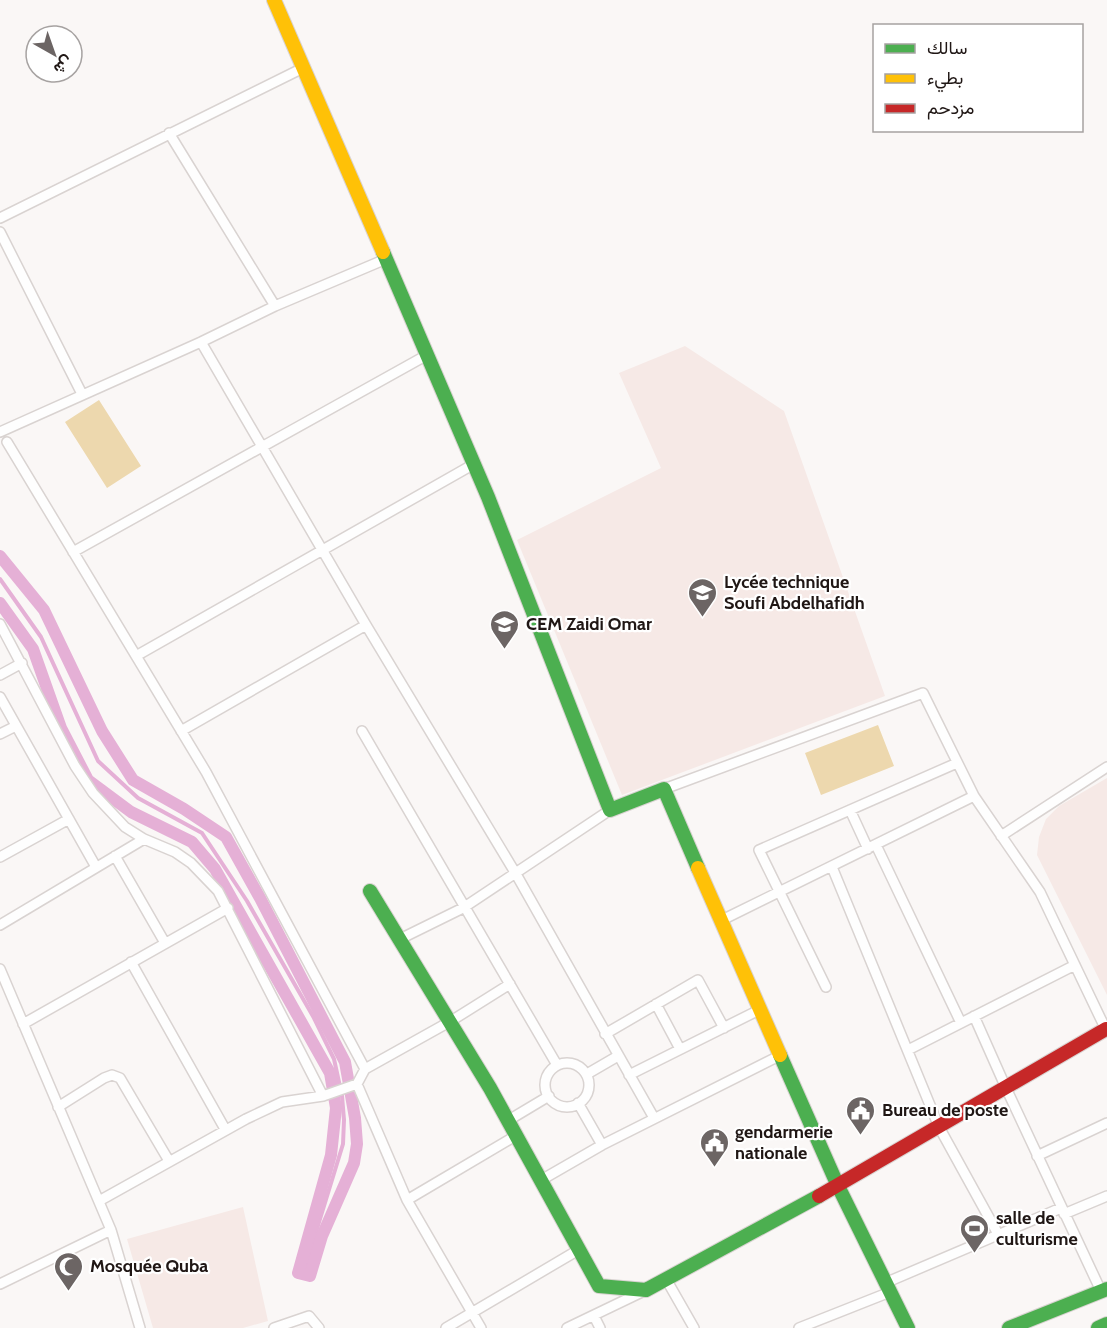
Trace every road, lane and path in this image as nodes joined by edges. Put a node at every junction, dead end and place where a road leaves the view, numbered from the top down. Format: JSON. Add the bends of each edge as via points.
{"nodes":[{"id":1,"x":274,"y":0,"type":"edge"},
{"id":2,"x":303,"y":68,"type":"junction"},
{"id":3,"x":169,"y":132,"type":"junction"},
{"id":4,"x":0,"y":218,"type":"edge"},
{"id":5,"x":0,"y":232,"type":"edge"},
{"id":6,"x":386,"y":259,"type":"junction"},
{"id":7,"x":276,"y":306,"type":"junction"},
{"id":8,"x":201,"y":342,"type":"junction"},
{"id":9,"x":427,"y":355,"type":"junction"},
{"id":10,"x":82,"y":394,"type":"junction"},
{"id":11,"x":0,"y":432,"type":"edge"},
{"id":12,"x":7,"y":442,"type":"dead end"},
{"id":13,"x":261,"y":446,"type":"junction"},
{"id":14,"x":474,"y":464,"type":"junction"},
{"id":15,"x":322,"y":549,"type":"junction"},
{"id":16,"x":73,"y":552,"type":"junction"},
{"id":17,"x":0,"y":624,"type":"edge"},
{"id":18,"x":366,"y":625,"type":"junction"},
{"id":19,"x":136,"y":656,"type":"junction"},
{"id":20,"x":22,"y":663,"type":"junction"},
{"id":21,"x":0,"y":675,"type":"edge"},
{"id":22,"x":0,"y":697,"type":"edge"},
{"id":23,"x":16,"y":726,"type":"junction"},
{"id":24,"x":181,"y":731,"type":"junction"},
{"id":25,"x":362,"y":731,"type":"dead end"},
{"id":26,"x":0,"y":734,"type":"edge"},
{"id":27,"x":957,"y":763,"type":"junction"},
{"id":28,"x":1107,"y":767,"type":"edge"},
{"id":29,"x":664,"y":789,"type":"junction"},
{"id":30,"x":974,"y":796,"type":"junction"},
{"id":31,"x":610,"y":810,"type":"junction"},
{"id":32,"x":850,"y":810,"type":"junction"},
{"id":33,"x":69,"y":819,"type":"junction"},
{"id":34,"x":1001,"y":836,"type":"junction"},
{"id":35,"x":144,"y":839,"type":"junction"},
{"id":36,"x":872,"y":847,"type":"junction"},
{"id":37,"x":115,"y":856,"type":"junction"},
{"id":38,"x":0,"y":857,"type":"edge"},
{"id":39,"x":96,"y":867,"type":"junction"},
{"id":40,"x":832,"y":867,"type":"junction"},
{"id":41,"x":516,"y":874,"type":"junction"},
{"id":42,"x":370,"y":891,"type":"dead end"},
{"id":43,"x":780,"y":893,"type":"junction"},
{"id":44,"x":228,"y":908,"type":"junction"},
{"id":45,"x":464,"y":908,"type":"junction"},
{"id":46,"x":722,"y":920,"type":"junction"},
{"id":47,"x":0,"y":925,"type":"edge"},
{"id":48,"x":398,"y":940,"type":"junction"},
{"id":49,"x":165,"y":943,"type":"junction"},
{"id":50,"x":130,"y":962,"type":"junction"},
{"id":51,"x":1075,"y":965,"type":"junction"},
{"id":52,"x":0,"y":969,"type":"edge"},
{"id":53,"x":510,"y":984,"type":"junction"},
{"id":54,"x":826,"y":987,"type":"dead end"},
{"id":55,"x":656,"y":1004,"type":"junction"},
{"id":56,"x":761,"y":1009,"type":"junction"},
{"id":57,"x":974,"y":1016,"type":"junction"},
{"id":58,"x":451,"y":1021,"type":"junction"},
{"id":59,"x":961,"y":1023,"type":"junction"},
{"id":60,"x":23,"y":1024,"type":"junction"},
{"id":61,"x":724,"y":1028,"type":"junction"},
{"id":62,"x":1106,"y":1031,"type":"edge"},
{"id":63,"x":605,"y":1034,"type":"junction"},
{"id":64,"x":680,"y":1049,"type":"junction"},
{"id":65,"x":908,"y":1050,"type":"junction"},
{"id":66,"x":781,"y":1055,"type":"junction"},
{"id":67,"x":618,"y":1056,"type":"junction"},
{"id":68,"x":557,"y":1065,"type":"junction"},
{"id":69,"x":365,"y":1070,"type":"junction"},
{"id":70,"x":587,"y":1074,"type":"junction"},
{"id":71,"x":629,"y":1075,"type":"junction"},
{"id":72,"x":354,"y":1085,"type":"junction"},
{"id":73,"x":1006,"y":1088,"type":"junction"},
{"id":74,"x":323,"y":1096,"type":"junction"},
{"id":75,"x":549,"y":1096,"type":"junction"},
{"id":76,"x":578,"y":1103,"type":"junction"},
{"id":77,"x":58,"y":1107,"type":"junction"},
{"id":78,"x":654,"y":1118,"type":"junction"},
{"id":79,"x":509,"y":1120,"type":"junction"},
{"id":80,"x":1107,"y":1123,"type":"edge"},
{"id":81,"x":939,"y":1127,"type":"junction"},
{"id":82,"x":225,"y":1129,"type":"junction"},
{"id":83,"x":518,"y":1135,"type":"junction"},
{"id":84,"x":602,"y":1145,"type":"junction"},
{"id":85,"x":1037,"y":1156,"type":"junction"},
{"id":86,"x":169,"y":1161,"type":"junction"},
{"id":87,"x":543,"y":1179,"type":"junction"},
{"id":88,"x":838,"y":1186,"type":"junction"},
{"id":89,"x":1107,"y":1196,"type":"edge"},
{"id":90,"x":407,"y":1200,"type":"junction"},
{"id":91,"x":99,"y":1202,"type":"junction"},
{"id":92,"x":1063,"y":1211,"type":"junction"},
{"id":93,"x":111,"y":1230,"type":"junction"},
{"id":94,"x":998,"y":1234,"type":"junction"},
{"id":95,"x":580,"y":1249,"type":"junction"},
{"id":96,"x":666,"y":1279,"type":"junction"},
{"id":97,"x":0,"y":1284,"type":"edge"},
{"id":98,"x":887,"y":1287,"type":"junction"},
{"id":99,"x":646,"y":1290,"type":"junction"},
{"id":100,"x":1104,"y":1290,"type":"edge"},
{"id":101,"x":473,"y":1312,"type":"junction"},
{"id":102,"x":594,"y":1316,"type":"junction"},
{"id":103,"x":1107,"y":1324,"type":"edge"},
{"id":104,"x":140,"y":1328,"type":"edge"},
{"id":105,"x":274,"y":1328,"type":"edge"},
{"id":106,"x":319,"y":1328,"type":"edge"},
{"id":107,"x":446,"y":1328,"type":"edge"},
{"id":108,"x":482,"y":1328,"type":"edge"},
{"id":109,"x":567,"y":1328,"type":"edge"},
{"id":110,"x":600,"y":1328,"type":"edge"},
{"id":111,"x":694,"y":1328,"type":"edge"},
{"id":112,"x":799,"y":1328,"type":"edge"},
{"id":113,"x":908,"y":1328,"type":"edge"},
{"id":114,"x":1009,"y":1328,"type":"edge"},
{"id":115,"x":1098,"y":1328,"type":"edge"}],
"edges":[{"from":1,"to":2,"type":"street"},
{"from":2,"to":3,"type":"street"},
{"from":2,"to":6,"type":"street"},
{"from":3,"to":4,"type":"street"},
{"from":3,"to":7,"type":"street"},
{"from":5,"to":10,"type":"street"},
{"from":6,"to":7,"type":"street"},
{"from":6,"to":9,"type":"street"},
{"from":7,"to":8,"type":"street"},
{"from":8,"to":10,"type":"street"},
{"from":8,"to":13,"type":"street"},
{"from":9,"to":13,"type":"street"},
{"from":9,"to":14,"type":"street"},
{"from":10,"to":11,"type":"street"},
{"from":12,"to":16,"type":"street"},
{"from":13,"to":15,"type":"street"},
{"from":13,"to":16,"type":"street"},
{"from":14,"to":15,"type":"street"},
{"from":14,"to":31,"type":"street"},
{"from":15,"to":18,"type":"street"},
{"from":15,"to":19,"type":"street"},
{"from":16,"to":19,"type":"street"},
{"from":17,"to":20,"type":"street"},
{"from":18,"to":24,"type":"street"},
{"from":18,"to":41,"type":"street"},
{"from":19,"to":24,"type":"street"},
{"from":20,"to":21,"type":"street"},
{"from":20,"to":35,"type":"street","via":[[93,793],[125,827]]},
{"from":22,"to":23,"type":"street"},
{"from":23,"to":26,"type":"street"},
{"from":23,"to":33,"type":"street"},
{"from":24,"to":69,"type":"street"},
{"from":25,"to":45,"type":"street"},
{"from":27,"to":29,"type":"street","via":[[923,693]]},
{"from":27,"to":30,"type":"street"},
{"from":27,"to":32,"type":"street"},
{"from":28,"to":34,"type":"street"},
{"from":29,"to":31,"type":"street"},
{"from":29,"to":46,"type":"street"},
{"from":30,"to":34,"type":"street"},
{"from":30,"to":36,"type":"street"},
{"from":31,"to":41,"type":"street"},
{"from":32,"to":36,"type":"street"},
{"from":32,"to":43,"type":"street","via":[[759,850]]},
{"from":33,"to":38,"type":"street"},
{"from":33,"to":39,"type":"street"},
{"from":34,"to":51,"type":"street","via":[[1040,892]]},
{"from":35,"to":37,"type":"street"},
{"from":35,"to":44,"type":"street","via":[[191,863],[218,891]]},
{"from":36,"to":40,"type":"street"},
{"from":36,"to":59,"type":"street"},
{"from":37,"to":39,"type":"street"},
{"from":37,"to":49,"type":"street"},
{"from":39,"to":47,"type":"street"},
{"from":40,"to":43,"type":"street"},
{"from":40,"to":65,"type":"street"},
{"from":41,"to":45,"type":"street"},
{"from":41,"to":63,"type":"street"},
{"from":42,"to":48,"type":"street"},
{"from":43,"to":46,"type":"street"},
{"from":43,"to":54,"type":"street"},
{"from":44,"to":49,"type":"street"},
{"from":44,"to":74,"type":"street"},
{"from":45,"to":48,"type":"street"},
{"from":45,"to":53,"type":"street"},
{"from":46,"to":56,"type":"street"},
{"from":48,"to":58,"type":"street"},
{"from":49,"to":50,"type":"street"},
{"from":50,"to":60,"type":"street"},
{"from":50,"to":82,"type":"street"},
{"from":51,"to":57,"type":"street"},
{"from":51,"to":62,"type":"street"},
{"from":52,"to":60,"type":"street"},
{"from":53,"to":58,"type":"street"},
{"from":53,"to":68,"type":"street"},
{"from":55,"to":61,"type":"street","via":[[698,980]]},
{"from":55,"to":63,"type":"street"},
{"from":55,"to":64,"type":"street"},
{"from":56,"to":61,"type":"street"},
{"from":56,"to":66,"type":"street"},
{"from":57,"to":59,"type":"street"},
{"from":57,"to":73,"type":"street"},
{"from":58,"to":69,"type":"street"},
{"from":58,"to":79,"type":"street"},
{"from":59,"to":65,"type":"street"},
{"from":60,"to":77,"type":"street"},
{"from":61,"to":64,"type":"street"},
{"from":62,"to":73,"type":"street"},
{"from":63,"to":67,"type":"street"},
{"from":64,"to":71,"type":"street"},
{"from":65,"to":81,"type":"street"},
{"from":66,"to":78,"type":"street"},
{"from":66,"to":88,"type":"street"},
{"from":67,"to":70,"type":"street"},
{"from":67,"to":71,"type":"street"},
{"from":68,"to":70,"type":"street","via":[[574,1064]]},
{"from":68,"to":75,"type":"street","via":[[546,1080]]},
{"from":69,"to":72,"type":"street"},
{"from":70,"to":76,"type":"street","via":[[588,1093]]},
{"from":71,"to":78,"type":"street"},
{"from":72,"to":74,"type":"street"},
{"from":72,"to":90,"type":"street"},
{"from":73,"to":81,"type":"street"},
{"from":73,"to":85,"type":"street"},
{"from":74,"to":82,"type":"street","via":[[282,1102]]},
{"from":75,"to":76,"type":"street","via":[[560,1106]]},
{"from":75,"to":79,"type":"street"},
{"from":76,"to":84,"type":"street"},
{"from":77,"to":86,"type":"street","via":[[104,1078],[120,1078]]},
{"from":77,"to":91,"type":"street"},
{"from":78,"to":84,"type":"street"},
{"from":79,"to":83,"type":"street"},
{"from":80,"to":85,"type":"street"},
{"from":81,"to":88,"type":"street"},
{"from":81,"to":94,"type":"street"},
{"from":82,"to":86,"type":"street"},
{"from":83,"to":87,"type":"street"},
{"from":83,"to":90,"type":"street"},
{"from":84,"to":87,"type":"street"},
{"from":85,"to":92,"type":"street"},
{"from":86,"to":91,"type":"street"},
{"from":87,"to":95,"type":"street"},
{"from":88,"to":96,"type":"street"},
{"from":88,"to":98,"type":"street"},
{"from":89,"to":92,"type":"street"},
{"from":90,"to":101,"type":"street"},
{"from":91,"to":93,"type":"street"},
{"from":92,"to":94,"type":"street"},
{"from":92,"to":100,"type":"street"},
{"from":93,"to":97,"type":"street"},
{"from":93,"to":104,"type":"street"},
{"from":94,"to":98,"type":"street"},
{"from":95,"to":99,"type":"street","via":[[599,1286]]},
{"from":95,"to":101,"type":"street"},
{"from":96,"to":99,"type":"street"},
{"from":96,"to":111,"type":"street"},
{"from":98,"to":112,"type":"street"},
{"from":98,"to":113,"type":"street"},
{"from":99,"to":102,"type":"street"},
{"from":100,"to":114,"type":"street"},
{"from":101,"to":107,"type":"street"},
{"from":101,"to":108,"type":"street"},
{"from":102,"to":109,"type":"street"},
{"from":102,"to":110,"type":"street"},
{"from":103,"to":115,"type":"street"},
{"from":105,"to":106,"type":"street","via":[[309,1316]]}]}
